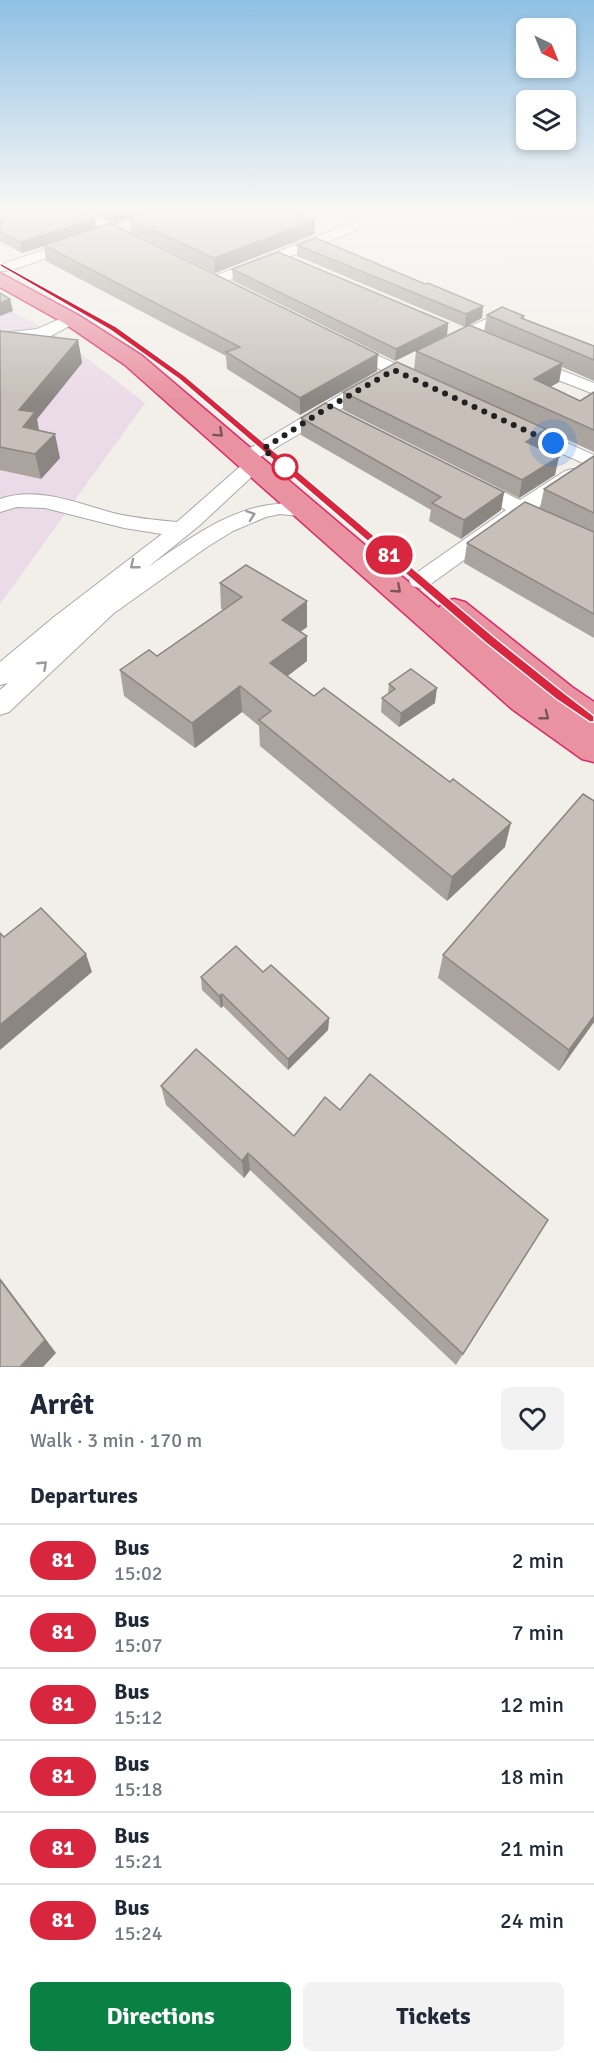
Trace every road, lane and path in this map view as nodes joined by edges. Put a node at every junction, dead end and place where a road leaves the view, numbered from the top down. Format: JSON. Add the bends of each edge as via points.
{"nodes":[{"id":1,"x":6,"y":273,"type":"edge"},
{"id":2,"x":7,"y":273,"type":"edge"},
{"id":3,"x":225,"y":273,"type":"edge"},
{"id":4,"x":235,"y":291,"type":"edge"},
{"id":5,"x":71,"y":319,"type":"junction"},
{"id":6,"x":495,"y":320,"type":"edge"},
{"id":7,"x":442,"y":326,"type":"edge"},
{"id":8,"x":464,"y":336,"type":"junction"},
{"id":9,"x":0,"y":338,"type":"edge"},
{"id":10,"x":330,"y":339,"type":"edge"},
{"id":11,"x":485,"y":344,"type":"edge"},
{"id":12,"x":434,"y":350,"type":"edge"},
{"id":13,"x":518,"y":358,"type":"edge"},
{"id":14,"x":414,"y":360,"type":"edge"},
{"id":15,"x":394,"y":370,"type":"junction"},
{"id":16,"x":436,"y":389,"type":"edge"},
{"id":17,"x":594,"y":389,"type":"edge"},
{"id":18,"x":324,"y":410,"type":"junction"},
{"id":19,"x":499,"y":418,"type":"edge"},
{"id":20,"x":345,"y":420,"type":"edge"},
{"id":21,"x":254,"y":457,"type":"junction"},
{"id":22,"x":594,"y":461,"type":"edge"},
{"id":23,"x":459,"y":477,"type":"edge"},
{"id":24,"x":0,"y":506,"type":"edge"},
{"id":25,"x":521,"y":508,"type":"junction"},
{"id":26,"x":309,"y":511,"type":"junction"},
{"id":27,"x":180,"y":529,"type":"junction"},
{"id":28,"x":594,"y":547,"type":"edge"},
{"id":29,"x":420,"y":581,"type":"junction"},
{"id":30,"x":0,"y":676,"type":"edge"},
{"id":31,"x":0,"y":705,"type":"edge"},
{"id":32,"x":594,"y":719,"type":"edge"},
{"id":33,"x":594,"y":749,"type":"edge"}],
"edges":[{"from":1,"to":5,"type":"highway"},
{"from":2,"to":21,"type":"highway","via":[[112,328],[182,377]]},
{"from":3,"to":4,"type":"street","via":[[209,278]]},
{"from":5,"to":9,"type":"street","via":[[40,334]]},
{"from":5,"to":21,"type":"highway","one_way":true,"via":[[132,360]]},
{"from":6,"to":8,"type":"street"},
{"from":7,"to":8,"type":"street"},
{"from":8,"to":11,"type":"street"},
{"from":8,"to":12,"type":"street"},
{"from":10,"to":15,"type":"street"},
{"from":13,"to":17,"type":"street"},
{"from":14,"to":15,"type":"street"},
{"from":15,"to":16,"type":"street"},
{"from":15,"to":18,"type":"street"},
{"from":18,"to":20,"type":"street"},
{"from":18,"to":21,"type":"street"},
{"from":19,"to":22,"type":"street"},
{"from":21,"to":26,"type":"highway"},
{"from":21,"to":27,"type":"street","via":[[213,504]]},
{"from":21,"to":29,"type":"highway"},
{"from":22,"to":25,"type":"street"},
{"from":23,"to":25,"type":"street"},
{"from":24,"to":27,"type":"street","via":[[45,502],[122,522]]},
{"from":25,"to":28,"type":"street"},
{"from":25,"to":29,"type":"street"},
{"from":31,"to":26,"type":"street","one_way":true,"via":[[106,607],[199,542],[260,512],[280,508]]},
{"from":26,"to":33,"type":"highway","one_way":true,"via":[[524,700]]},
{"from":27,"to":30,"type":"street","one_way":true},
{"from":29,"to":32,"type":"highway","via":[[560,696]]}]}
